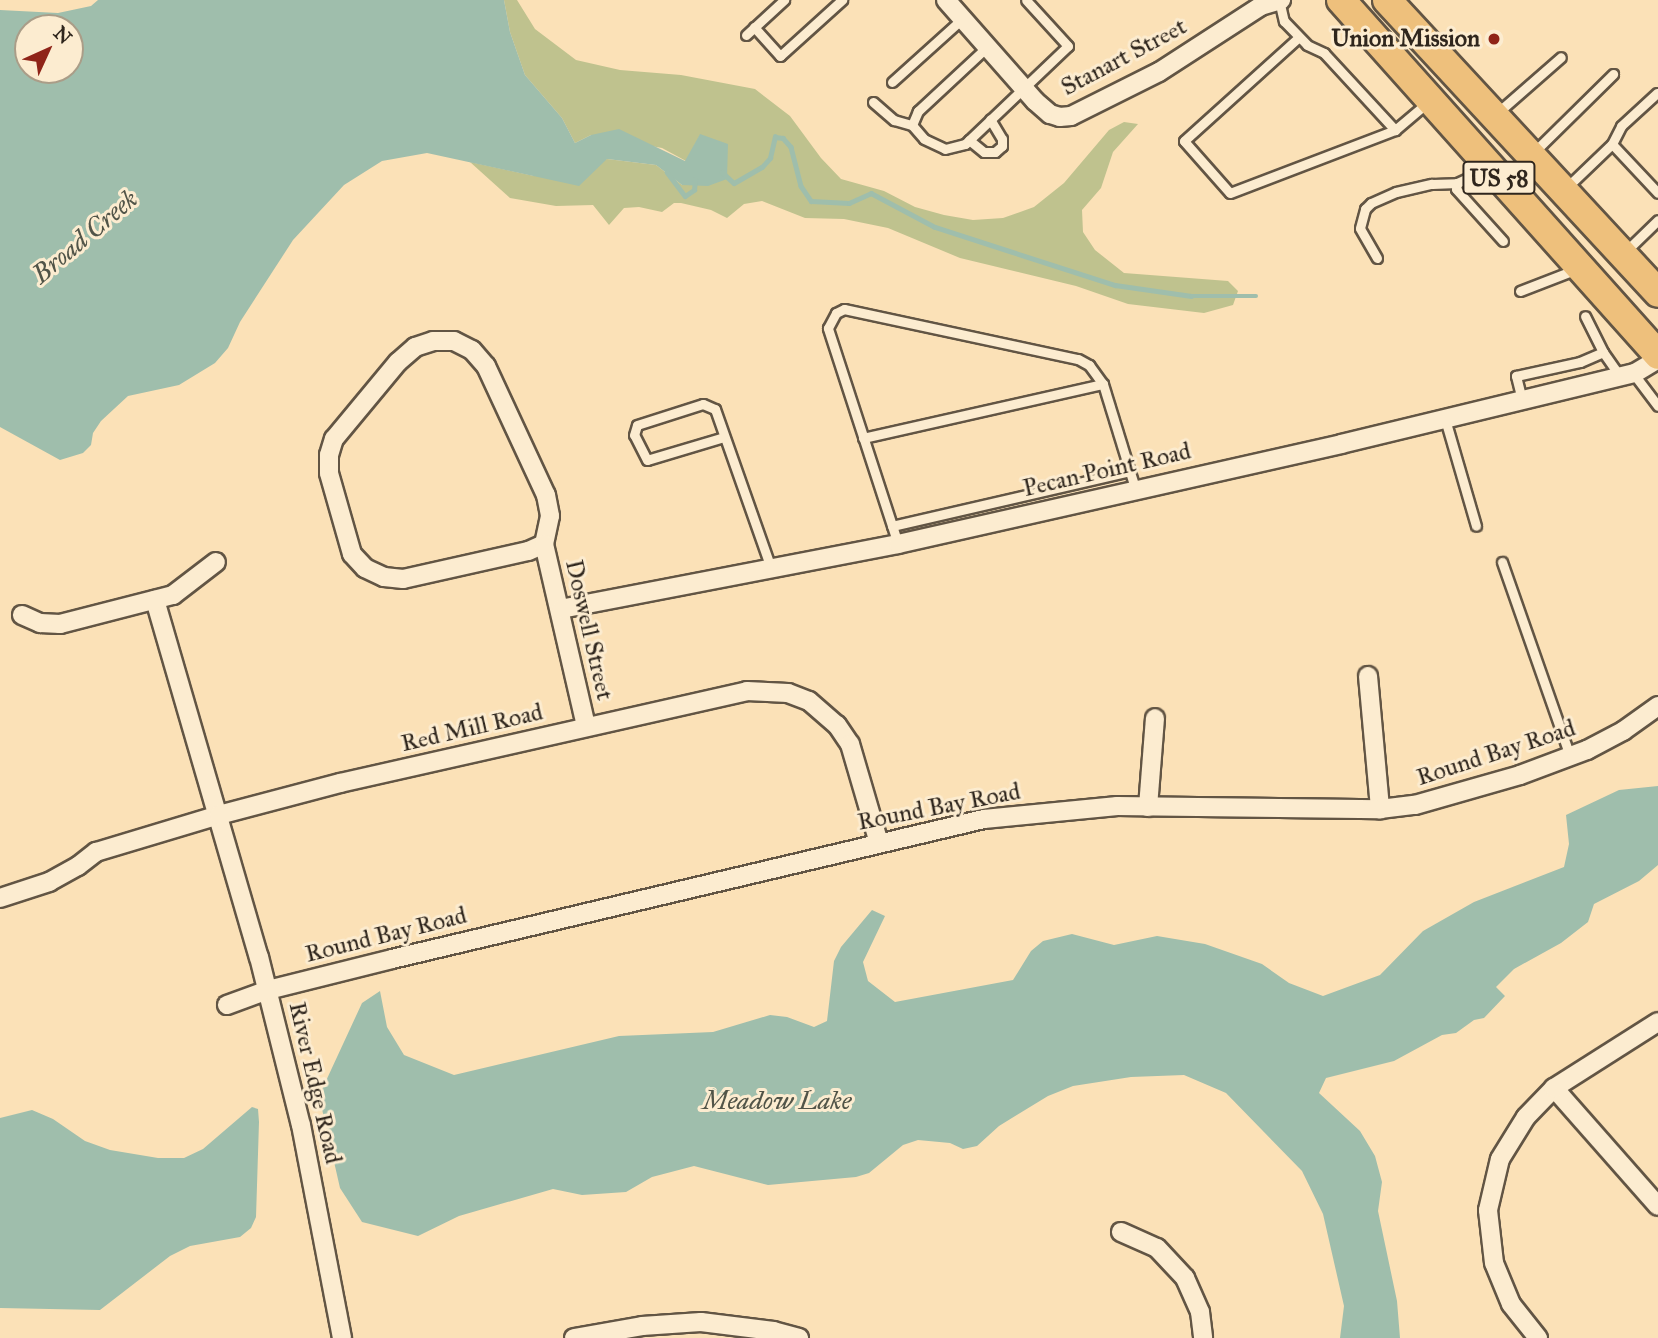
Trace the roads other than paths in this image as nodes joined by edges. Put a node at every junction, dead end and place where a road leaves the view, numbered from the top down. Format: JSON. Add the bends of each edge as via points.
{"nodes":[{"id":1,"x":783,"y":0,"type":"edge"},
{"id":2,"x":842,"y":0,"type":"edge"},
{"id":3,"x":946,"y":0,"type":"edge"},
{"id":4,"x":1026,"y":0,"type":"edge"},
{"id":5,"x":1280,"y":0,"type":"edge"},
{"id":6,"x":1341,"y":0,"type":"edge"},
{"id":7,"x":1387,"y":0,"type":"edge"},
{"id":8,"x":962,"y":18,"type":"junction"},
{"id":9,"x":754,"y":27,"type":"junction"},
{"id":10,"x":746,"y":35,"type":"dead end"},
{"id":11,"x":1299,"y":37,"type":"junction"},
{"id":12,"x":988,"y":46,"type":"junction"},
{"id":13,"x":1560,"y":57,"type":"dead end"},
{"id":14,"x":1613,"y":74,"type":"dead end"},
{"id":15,"x":892,"y":82,"type":"dead end"},
{"id":16,"x":1024,"y":88,"type":"junction"},
{"id":17,"x":1657,"y":93,"type":"edge"},
{"id":18,"x":1430,"y":100,"type":"junction"},
{"id":19,"x":873,"y":102,"type":"dead end"},
{"id":20,"x":1494,"y":116,"type":"junction"},
{"id":21,"x":990,"y":119,"type":"junction"},
{"id":22,"x":912,"y":125,"type":"junction"},
{"id":23,"x":1395,"y":130,"type":"junction"},
{"id":24,"x":969,"y":140,"type":"junction"},
{"id":25,"x":1612,"y":144,"type":"junction"},
{"id":26,"x":1531,"y":155,"type":"junction"},
{"id":27,"x":1490,"y":167,"type":"junction"},
{"id":28,"x":1457,"y":183,"type":"junction"},
{"id":29,"x":1563,"y":190,"type":"junction"},
{"id":30,"x":1658,"y":193,"type":"edge"},
{"id":31,"x":1658,"y":220,"type":"edge"},
{"id":32,"x":1503,"y":242,"type":"dead end"},
{"id":33,"x":1623,"y":254,"type":"junction"},
{"id":34,"x":1377,"y":258,"type":"dead end"},
{"id":35,"x":1579,"y":268,"type":"junction"},
{"id":36,"x":1520,"y":291,"type":"dead end"},
{"id":37,"x":1658,"y":293,"type":"edge"},
{"id":38,"x":1584,"y":316,"type":"dead end"},
{"id":39,"x":1603,"y":352,"type":"junction"},
{"id":40,"x":1658,"y":357,"type":"edge"},
{"id":41,"x":1626,"y":375,"type":"junction"},
{"id":42,"x":1103,"y":384,"type":"junction"},
{"id":43,"x":1522,"y":400,"type":"junction"},
{"id":44,"x":1658,"y":406,"type":"edge"},
{"id":45,"x":1445,"y":419,"type":"junction"},
{"id":46,"x":724,"y":437,"type":"junction"},
{"id":47,"x":863,"y":438,"type":"junction"},
{"id":48,"x":1133,"y":480,"type":"junction"},
{"id":49,"x":892,"y":526,"type":"junction"},
{"id":50,"x":1476,"y":526,"type":"dead end"},
{"id":51,"x":544,"y":544,"type":"junction"},
{"id":52,"x":898,"y":544,"type":"junction"},
{"id":53,"x":216,"y":562,"type":"dead end"},
{"id":54,"x":1502,"y":562,"type":"dead end"},
{"id":55,"x":771,"y":568,"type":"junction"},
{"id":56,"x":155,"y":600,"type":"junction"},
{"id":57,"x":561,"y":609,"type":"junction"},
{"id":58,"x":22,"y":615,"type":"dead end"},
{"id":59,"x":1368,"y":676,"type":"dead end"},
{"id":60,"x":1658,"y":707,"type":"edge"},
{"id":61,"x":1155,"y":718,"type":"dead end"},
{"id":62,"x":586,"y":726,"type":"junction"},
{"id":63,"x":1570,"y":756,"type":"junction"},
{"id":64,"x":1148,"y":807,"type":"junction"},
{"id":65,"x":1380,"y":809,"type":"junction"},
{"id":66,"x":219,"y":815,"type":"junction"},
{"id":67,"x":879,"y":843,"type":"junction"},
{"id":68,"x":0,"y":898,"type":"edge"},
{"id":69,"x":268,"y":990,"type":"junction"},
{"id":70,"x":227,"y":1005,"type":"dead end"},
{"id":71,"x":1658,"y":1022,"type":"edge"},
{"id":72,"x":1554,"y":1088,"type":"junction"},
{"id":73,"x":1658,"y":1206,"type":"edge"},
{"id":74,"x":1121,"y":1232,"type":"dead end"},
{"id":75,"x":342,"y":1338,"type":"edge"},
{"id":76,"x":574,"y":1338,"type":"edge"},
{"id":77,"x":799,"y":1338,"type":"edge"},
{"id":78,"x":1203,"y":1338,"type":"edge"},
{"id":79,"x":1538,"y":1338,"type":"edge"}],
"edges":[{"from":1,"to":9,"type":"lane"},
{"from":2,"to":9,"type":"lane","via":[[780,56]]},
{"from":3,"to":8,"type":"street","name":"Stanart Street"},
{"from":4,"to":16,"type":"lane","via":[[1068,46]]},
{"from":5,"to":11,"type":"lane","via":[[1284,21]]},
{"from":5,"to":16,"type":"street","name":"Stanart Street","via":[[1261,6],[1159,72],[1071,116],[1050,114]]},
{"from":6,"to":18,"type":"main road","number":"US 58"},
{"from":7,"to":20,"type":"main road","number":"US 58"},
{"from":8,"to":12,"type":"street","name":"Stanart Street"},
{"from":8,"to":15,"type":"lane"},
{"from":9,"to":10,"type":"lane"},
{"from":11,"to":23,"type":"lane","via":[[1324,53]]},
{"from":11,"to":23,"type":"lane","via":[[1184,141],[1230,193]]},
{"from":12,"to":16,"type":"street","name":"Stanart Street"},
{"from":12,"to":22,"type":"lane","via":[[918,111]]},
{"from":13,"to":20,"type":"lane"},
{"from":14,"to":26,"type":"lane"},
{"from":16,"to":21,"type":"lane"},
{"from":17,"to":25,"type":"lane","via":[[1621,126]]},
{"from":18,"to":23,"type":"lane"},
{"from":18,"to":27,"type":"main road","number":"US 58"},
{"from":19,"to":22,"type":"lane","via":[[894,120]]},
{"from":20,"to":26,"type":"main road","number":"US 58"},
{"from":21,"to":24,"type":"lane"},
{"from":21,"to":24,"type":"lane","via":[[1002,146],[984,152]]},
{"from":22,"to":24,"type":"lane","via":[[924,139],[945,149]]},
{"from":25,"to":29,"type":"lane"},
{"from":25,"to":30,"type":"lane"},
{"from":26,"to":29,"type":"main road","number":"US 58"},
{"from":27,"to":28,"type":"lane"},
{"from":27,"to":35,"type":"main road","number":"US 58"},
{"from":28,"to":32,"type":"lane","via":[[1456,189]]},
{"from":28,"to":34,"type":"lane","via":[[1396,192],[1364,209],[1360,228]]},
{"from":29,"to":33,"type":"main road","number":"US 58"},
{"from":31,"to":33,"type":"lane"},
{"from":33,"to":37,"type":"main road","number":"US 58"},
{"from":35,"to":36,"type":"lane"},
{"from":35,"to":40,"type":"main road","number":"US 58"},
{"from":38,"to":39,"type":"lane"},
{"from":39,"to":41,"type":"lane"},
{"from":39,"to":43,"type":"lane","via":[[1580,362],[1516,376]]},
{"from":40,"to":41,"type":"street","name":"Pecan Point Road"},
{"from":41,"to":43,"type":"street","name":"Pecan Point Road"},
{"from":41,"to":44,"type":"lane"},
{"from":42,"to":47,"type":"lane"},
{"from":42,"to":47,"type":"lane","via":[[1089,365],[1078,359],[844,309],[836,313],[828,328]]},
{"from":42,"to":48,"type":"lane"},
{"from":43,"to":45,"type":"street","name":"Pecan Point Road"},
{"from":45,"to":48,"type":"street","name":"Pecan Point Road"},
{"from":45,"to":50,"type":"lane"},
{"from":46,"to":46,"type":"lane","via":[[715,409],[703,404],[637,425],[634,435],[647,460]]},
{"from":46,"to":55,"type":"lane"},
{"from":47,"to":49,"type":"lane"},
{"from":48,"to":49,"type":"lane"},
{"from":48,"to":52,"type":"street","name":"Pecan Point Road"},
{"from":49,"to":52,"type":"lane"},
{"from":51,"to":51,"type":"street","name":"Doswell Street","via":[[550,516],[546,495],[486,366],[472,350],[454,341],[415,347],[334,439],[329,455],[329,473],[352,554],[365,568],[403,579]]},
{"from":51,"to":57,"type":"street","name":"Doswell Street"},
{"from":52,"to":55,"type":"street","name":"Pecan Point Road"},
{"from":53,"to":56,"type":"street","via":[[186,588]]},
{"from":54,"to":63,"type":"lane"},
{"from":55,"to":57,"type":"street","name":"Pecan Point Road"},
{"from":56,"to":58,"type":"street","via":[[60,624],[40,623]]},
{"from":56,"to":66,"type":"street","name":"River Edge Road"},
{"from":57,"to":62,"type":"street","name":"Doswell Street"},
{"from":59,"to":65,"type":"street"},
{"from":60,"to":63,"type":"street","name":"Round Bay Road","via":[[1623,731]]},
{"from":61,"to":64,"type":"street"},
{"from":62,"to":66,"type":"street","name":"Red Mill Road"},
{"from":62,"to":67,"type":"street","name":"Red Mill Road","via":[[747,691],[788,693],[824,712],[850,744]]},
{"from":63,"to":65,"type":"street","name":"Round Bay Road","via":[[1447,797]]},
{"from":64,"to":65,"type":"street","name":"Round Bay Road"},
{"from":64,"to":67,"type":"street","name":"Round Bay Road","via":[[1028,813]]},
{"from":66,"to":68,"type":"street","name":"Red Mill Road","via":[[96,852],[49,881]]},
{"from":66,"to":69,"type":"street","name":"River Edge Road"},
{"from":67,"to":69,"type":"street","name":"Round Bay Road"},
{"from":69,"to":70,"type":"street","name":"Round Bay Road"},
{"from":69,"to":75,"type":"street","name":"River Edge Road","via":[[301,1125]]},
{"from":71,"to":72,"type":"street"},
{"from":72,"to":73,"type":"street"},
{"from":72,"to":79,"type":"street","via":[[1511,1138],[1491,1186],[1488,1210],[1488,1234],[1500,1282]]},
{"from":74,"to":78,"type":"street","via":[[1157,1248],[1185,1278],[1199,1312]]},
{"from":76,"to":77,"type":"street","via":[[701,1322]]}]}
